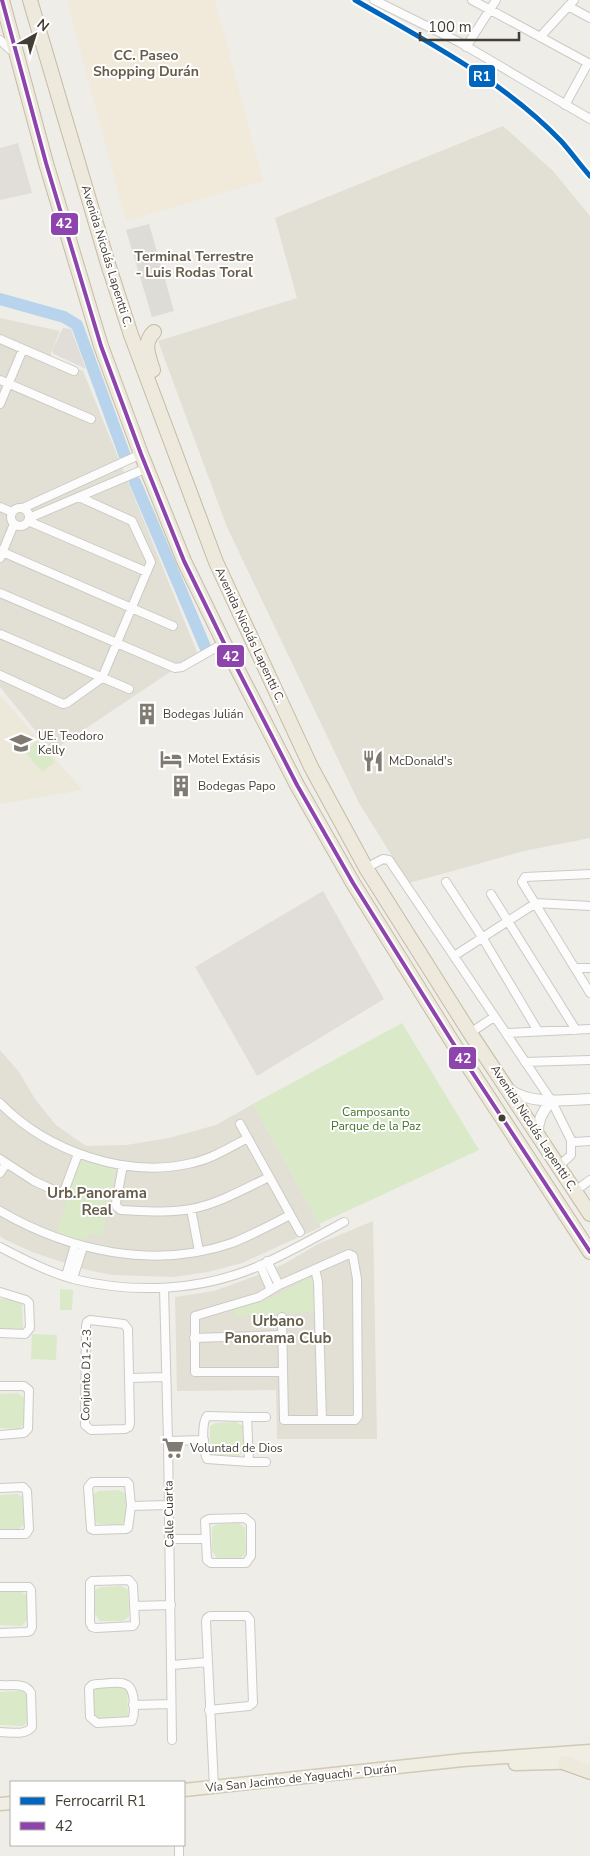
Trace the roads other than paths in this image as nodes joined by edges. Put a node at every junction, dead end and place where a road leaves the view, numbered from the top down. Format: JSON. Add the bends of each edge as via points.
{"nodes":[{"id":1,"x":2,"y":0,"type":"edge"},
{"id":2,"x":30,"y":0,"type":"edge"},
{"id":3,"x":374,"y":0,"type":"edge"},
{"id":4,"x":472,"y":0,"type":"edge"},
{"id":5,"x":496,"y":0,"type":"edge"},
{"id":6,"x":571,"y":3,"type":"edge"},
{"id":7,"x":489,"y":9,"type":"junction"},
{"id":8,"x":590,"y":18,"type":"edge"},
{"id":9,"x":540,"y":37,"type":"junction"},
{"id":10,"x":0,"y":40,"type":"edge"},
{"id":11,"x":466,"y":47,"type":"junction"},
{"id":12,"x":589,"y":63,"type":"edge"},
{"id":13,"x":21,"y":66,"type":"junction"},
{"id":14,"x":565,"y":105,"type":"junction"},
{"id":15,"x":590,"y":120,"type":"edge"},
{"id":16,"x":154,"y":332,"type":"dead end"},
{"id":17,"x":0,"y":339,"type":"edge"},
{"id":18,"x":23,"y":350,"type":"junction"},
{"id":19,"x":74,"y":371,"type":"dead end"},
{"id":20,"x":0,"y":380,"type":"edge"},
{"id":21,"x":9,"y":384,"type":"junction"},
{"id":22,"x":0,"y":404,"type":"edge"},
{"id":23,"x":91,"y":419,"type":"dead end"},
{"id":24,"x":141,"y":454,"type":"junction"},
{"id":25,"x":147,"y":468,"type":"junction"},
{"id":26,"x":78,"y":497,"type":"junction"},
{"id":27,"x":0,"y":507,"type":"edge"},
{"id":28,"x":23,"y":508,"type":"junction"},
{"id":29,"x":195,"y":508,"type":"junction"},
{"id":30,"x":12,"y":512,"type":"junction"},
{"id":31,"x":29,"y":520,"type":"junction"},
{"id":32,"x":14,"y":524,"type":"junction"},
{"id":33,"x":1,"y":554,"type":"edge"},
{"id":34,"x":148,"y":572,"type":"junction"},
{"id":35,"x":0,"y":593,"type":"edge"},
{"id":36,"x":132,"y":608,"type":"junction"},
{"id":37,"x":173,"y":626,"type":"dead end"},
{"id":38,"x":0,"y":634,"type":"edge"},
{"id":39,"x":117,"y":644,"type":"junction"},
{"id":40,"x":224,"y":644,"type":"junction"},
{"id":41,"x":0,"y":675,"type":"edge"},
{"id":42,"x":102,"y":678,"type":"junction"},
{"id":43,"x":129,"y":689,"type":"dead end"},
{"id":44,"x":366,"y":868,"type":"junction"},
{"id":45,"x":590,"y":874,"type":"edge"},
{"id":46,"x":446,"y":882,"type":"dead end"},
{"id":47,"x":491,"y":894,"type":"dead end"},
{"id":48,"x":536,"y":903,"type":"junction"},
{"id":49,"x":590,"y":906,"type":"edge"},
{"id":50,"x":507,"y":922,"type":"junction"},
{"id":51,"x":482,"y":937,"type":"junction"},
{"id":52,"x":454,"y":956,"type":"junction"},
{"id":53,"x":576,"y":968,"type":"junction"},
{"id":54,"x":590,"y":968,"type":"edge"},
{"id":55,"x":590,"y":993,"type":"edge"},
{"id":56,"x":494,"y":1016,"type":"junction"},
{"id":57,"x":590,"y":1029,"type":"edge"},
{"id":58,"x":576,"y":1030,"type":"junction"},
{"id":59,"x":538,"y":1031,"type":"junction"},
{"id":60,"x":470,"y":1033,"type":"junction"},
{"id":61,"x":506,"y":1033,"type":"junction"},
{"id":62,"x":590,"y":1060,"type":"edge"},
{"id":63,"x":526,"y":1062,"type":"junction"},
{"id":64,"x":509,"y":1090,"type":"junction"},
{"id":65,"x":551,"y":1100,"type":"junction"},
{"id":66,"x":590,"y":1100,"type":"edge"},
{"id":67,"x":0,"y":1103,"type":"edge"},
{"id":68,"x":240,"y":1124,"type":"dead end"},
{"id":69,"x":538,"y":1134,"type":"junction"},
{"id":70,"x":248,"y":1138,"type":"junction"},
{"id":71,"x":571,"y":1140,"type":"junction"},
{"id":72,"x":590,"y":1141,"type":"edge"},
{"id":73,"x":78,"y":1154,"type":"junction"},
{"id":74,"x":3,"y":1162,"type":"edge"},
{"id":75,"x":123,"y":1166,"type":"junction"},
{"id":76,"x":559,"y":1166,"type":"junction"},
{"id":77,"x":0,"y":1173,"type":"edge"},
{"id":78,"x":269,"y":1177,"type":"junction"},
{"id":79,"x":590,"y":1180,"type":"edge"},
{"id":80,"x":575,"y":1191,"type":"junction"},
{"id":81,"x":191,"y":1209,"type":"junction"},
{"id":82,"x":0,"y":1211,"type":"edge"},
{"id":83,"x":590,"y":1214,"type":"edge"},
{"id":84,"x":290,"y":1215,"type":"junction"},
{"id":85,"x":344,"y":1222,"type":"dead end"},
{"id":86,"x":300,"y":1232,"type":"dead end"},
{"id":87,"x":79,"y":1246,"type":"junction"},
{"id":88,"x":0,"y":1247,"type":"edge"},
{"id":89,"x":199,"y":1251,"type":"junction"},
{"id":90,"x":590,"y":1252,"type":"edge"},
{"id":91,"x":264,"y":1264,"type":"junction"},
{"id":92,"x":315,"y":1269,"type":"junction"},
{"id":93,"x":69,"y":1277,"type":"junction"},
{"id":94,"x":279,"y":1286,"type":"junction"},
{"id":95,"x":164,"y":1288,"type":"junction"},
{"id":96,"x":271,"y":1290,"type":"junction"},
{"id":97,"x":0,"y":1292,"type":"edge"},
{"id":98,"x":282,"y":1317,"type":"dead end"},
{"id":99,"x":0,"y":1333,"type":"edge"},
{"id":100,"x":282,"y":1335,"type":"junction"},
{"id":101,"x":194,"y":1338,"type":"junction"},
{"id":102,"x":282,"y":1372,"type":"junction"},
{"id":103,"x":166,"y":1377,"type":"junction"},
{"id":104,"x":130,"y":1378,"type":"junction"},
{"id":105,"x":0,"y":1386,"type":"edge"},
{"id":106,"x":247,"y":1417,"type":"junction"},
{"id":107,"x":266,"y":1417,"type":"dead end"},
{"id":108,"x":322,"y":1420,"type":"junction"},
{"id":109,"x":0,"y":1435,"type":"edge"},
{"id":110,"x":204,"y":1440,"type":"junction"},
{"id":111,"x":168,"y":1441,"type":"junction"},
{"id":112,"x":249,"y":1462,"type":"junction"},
{"id":113,"x":266,"y":1462,"type":"dead end"},
{"id":114,"x":0,"y":1488,"type":"edge"},
{"id":115,"x":168,"y":1505,"type":"junction"},
{"id":116,"x":131,"y":1506,"type":"junction"},
{"id":117,"x":0,"y":1534,"type":"edge"},
{"id":118,"x":169,"y":1538,"type":"junction"},
{"id":119,"x":205,"y":1540,"type":"junction"},
{"id":120,"x":0,"y":1587,"type":"edge"},
{"id":121,"x":171,"y":1605,"type":"junction"},
{"id":122,"x":134,"y":1606,"type":"junction"},
{"id":123,"x":0,"y":1633,"type":"edge"},
{"id":124,"x":208,"y":1662,"type":"junction"},
{"id":125,"x":172,"y":1664,"type":"junction"},
{"id":126,"x":0,"y":1685,"type":"edge"},
{"id":127,"x":171,"y":1704,"type":"junction"},
{"id":128,"x":133,"y":1706,"type":"junction"},
{"id":129,"x":209,"y":1710,"type":"junction"},
{"id":130,"x":0,"y":1732,"type":"edge"},
{"id":131,"x":172,"y":1740,"type":"dead end"},
{"id":132,"x":590,"y":1751,"type":"edge"},
{"id":133,"x":590,"y":1762,"type":"edge"},
{"id":134,"x":565,"y":1763,"type":"junction"},
{"id":135,"x":418,"y":1766,"type":"junction"},
{"id":136,"x":590,"y":1772,"type":"edge"},
{"id":137,"x":214,"y":1787,"type":"junction"},
{"id":138,"x":185,"y":1790,"type":"edge"}],
"edges":[{"from":1,"to":13,"type":"highway","name":"Avenida Nicolás Lapentti C."},
{"from":2,"to":29,"type":"highway","name":"Avenida Nicolás Lapentti C.","via":[[131,335]]},
{"from":3,"to":11,"type":"street"},
{"from":4,"to":7,"type":"street"},
{"from":5,"to":7,"type":"street"},
{"from":6,"to":8,"type":"street"},
{"from":6,"to":9,"type":"street"},
{"from":7,"to":9,"type":"street"},
{"from":7,"to":11,"type":"street"},
{"from":9,"to":12,"type":"street"},
{"from":10,"to":13,"type":"street","via":[[9,47]]},
{"from":11,"to":14,"type":"street"},
{"from":12,"to":14,"type":"street"},
{"from":13,"to":24,"type":"highway","name":"Avenida Nicolás Lapentti C.","via":[[46,163],[101,346]]},
{"from":14,"to":15,"type":"street"},
{"from":16,"to":29,"type":"highway","via":[[149,337],[147,348]]},
{"from":17,"to":18,"type":"street"},
{"from":18,"to":19,"type":"street"},
{"from":18,"to":21,"type":"street"},
{"from":20,"to":21,"type":"street"},
{"from":21,"to":22,"type":"street"},
{"from":21,"to":23,"type":"street"},
{"from":24,"to":25,"type":"highway","name":"Avenida Nicolás Lapentti C."},
{"from":24,"to":28,"type":"street"},
{"from":25,"to":26,"type":"street"},
{"from":25,"to":40,"type":"highway","name":"Avenida Nicolás Lapentti C.","via":[[184,561]]},
{"from":26,"to":31,"type":"street"},
{"from":26,"to":34,"type":"street","via":[[132,521],[151,562]]},
{"from":27,"to":30,"type":"street"},
{"from":28,"to":30,"type":"street","via":[[18,507]]},
{"from":28,"to":31,"type":"street","via":[[28,512]]},
{"from":29,"to":44,"type":"highway","name":"Avenida Nicolás Lapentti C.","via":[[216,562],[307,758]]},
{"from":30,"to":32,"type":"street"},
{"from":31,"to":32,"type":"street","via":[[21,526]]},
{"from":31,"to":34,"type":"street"},
{"from":32,"to":33,"type":"street"},
{"from":33,"to":36,"type":"street"},
{"from":34,"to":36,"type":"street"},
{"from":35,"to":39,"type":"street"},
{"from":36,"to":37,"type":"street"},
{"from":36,"to":39,"type":"street"},
{"from":38,"to":42,"type":"street"},
{"from":39,"to":40,"type":"street","via":[[175,668]]},
{"from":39,"to":42,"type":"street"},
{"from":40,"to":90,"type":"highway","name":"Avenida Nicolás Lapentti C.","via":[[297,785],[353,883]]},
{"from":41,"to":42,"type":"street","via":[[64,704]]},
{"from":42,"to":43,"type":"street"},
{"from":44,"to":52,"type":"street","via":[[389,860]]},
{"from":44,"to":60,"type":"highway","name":"Avenida Nicolás Lapentti C."},
{"from":45,"to":48,"type":"street","via":[[524,877],[522,882]]},
{"from":46,"to":51,"type":"street"},
{"from":47,"to":50,"type":"street"},
{"from":48,"to":49,"type":"street"},
{"from":48,"to":50,"type":"street"},
{"from":48,"to":53,"type":"street"},
{"from":50,"to":51,"type":"street"},
{"from":50,"to":58,"type":"street"},
{"from":51,"to":52,"type":"street"},
{"from":51,"to":59,"type":"street"},
{"from":52,"to":56,"type":"street"},
{"from":53,"to":54,"type":"street"},
{"from":53,"to":55,"type":"street"},
{"from":56,"to":60,"type":"street"},
{"from":56,"to":61,"type":"street"},
{"from":57,"to":58,"type":"street"},
{"from":58,"to":59,"type":"street"},
{"from":59,"to":61,"type":"street"},
{"from":60,"to":64,"type":"highway","name":"Avenida Nicolás Lapentti C."},
{"from":61,"to":63,"type":"street"},
{"from":62,"to":63,"type":"street"},
{"from":63,"to":65,"type":"street"},
{"from":64,"to":65,"type":"street","via":[[533,1100]]},
{"from":64,"to":69,"type":"highway","name":"Avenida Nicolás Lapentti C."},
{"from":65,"to":66,"type":"street"},
{"from":65,"to":69,"type":"street","via":[[542,1112]]},
{"from":65,"to":71,"type":"street"},
{"from":67,"to":73,"type":"street","via":[[44,1137]]},
{"from":68,"to":70,"type":"street"},
{"from":69,"to":76,"type":"highway","name":"Avenida Nicolás Lapentti C."},
{"from":70,"to":75,"type":"street","via":[[193,1163],[160,1168]]},
{"from":70,"to":78,"type":"street"},
{"from":71,"to":72,"type":"street"},
{"from":71,"to":76,"type":"street","via":[[571,1155]]},
{"from":73,"to":74,"type":"street","via":[[65,1190],[60,1192]]},
{"from":73,"to":75,"type":"street"},
{"from":74,"to":77,"type":"street"},
{"from":75,"to":81,"type":"street","via":[[116,1203],[121,1210],[157,1212]]},
{"from":76,"to":80,"type":"highway","name":"Avenida Nicolás Lapentti C."},
{"from":78,"to":81,"type":"street","via":[[222,1199]]},
{"from":78,"to":84,"type":"street"},
{"from":79,"to":80,"type":"street"},
{"from":80,"to":83,"type":"highway","name":"Avenida Nicolás Lapentti C."},
{"from":81,"to":89,"type":"street"},
{"from":82,"to":87,"type":"street","via":[[42,1233]]},
{"from":84,"to":86,"type":"street"},
{"from":84,"to":89,"type":"street","via":[[253,1234]]},
{"from":85,"to":91,"type":"street"},
{"from":87,"to":89,"type":"street","via":[[132,1254]]},
{"from":87,"to":93,"type":"street"},
{"from":88,"to":93,"type":"street"},
{"from":91,"to":94,"type":"street"},
{"from":91,"to":95,"type":"street","via":[[215,1281]]},
{"from":91,"to":96,"type":"street"},
{"from":92,"to":94,"type":"street"},
{"from":92,"to":108,"type":"street"},
{"from":92,"to":108,"type":"street","via":[[349,1254],[355,1260],[358,1416],[355,1420]]},
{"from":93,"to":95,"type":"street","via":[[123,1287]]},
{"from":94,"to":96,"type":"street"},
{"from":95,"to":103,"type":"street","name":"Calle Cuarta"},
{"from":96,"to":101,"type":"street","via":[[259,1297],[197,1314],[194,1317]]},
{"from":97,"to":99,"type":"street","via":[[24,1298],[28,1303],[30,1328],[26,1334]]},
{"from":98,"to":100,"type":"street"},
{"from":100,"to":101,"type":"street"},
{"from":100,"to":102,"type":"street"},
{"from":101,"to":102,"type":"street","via":[[194,1370],[197,1372]]},
{"from":102,"to":108,"type":"street","via":[[284,1420]]},
{"from":103,"to":104,"type":"street"},
{"from":103,"to":111,"type":"street","name":"Calle Cuarta"},
{"from":104,"to":104,"type":"street","name":"Conjunto D1-2-3","via":[[127,1326],[87,1322],[87,1428],[129,1428]]},
{"from":105,"to":109,"type":"street","via":[[24,1386],[29,1390],[28,1429],[24,1433]]},
{"from":106,"to":107,"type":"street"},
{"from":106,"to":110,"type":"street","via":[[207,1416]]},
{"from":106,"to":112,"type":"street"},
{"from":110,"to":111,"type":"street"},
{"from":110,"to":112,"type":"street","via":[[206,1456],[210,1460]]},
{"from":111,"to":115,"type":"street","name":"Calle Cuarta"},
{"from":112,"to":113,"type":"street"},
{"from":114,"to":117,"type":"street","via":[[23,1487],[28,1491],[29,1529],[26,1534]]},
{"from":115,"to":116,"type":"street"},
{"from":115,"to":118,"type":"street","name":"Calle Cuarta"},
{"from":116,"to":116,"type":"street","via":[[127,1482],[89,1484],[90,1526],[94,1530],[128,1528]]},
{"from":118,"to":119,"type":"street"},
{"from":118,"to":121,"type":"street","name":"Calle Cuarta"},
{"from":119,"to":119,"type":"street","via":[[207,1560],[211,1563],[246,1563],[251,1556],[251,1523],[245,1518],[208,1519],[205,1521]]},
{"from":120,"to":123,"type":"street","via":[[29,1587],[32,1627],[27,1632]]},
{"from":121,"to":122,"type":"street"},
{"from":121,"to":125,"type":"street","name":"Calle Cuarta"},
{"from":122,"to":122,"type":"street","via":[[133,1585],[129,1580],[92,1581],[90,1584],[92,1627],[133,1626]]},
{"from":124,"to":125,"type":"street"},
{"from":124,"to":129,"type":"street"},
{"from":124,"to":129,"type":"street","via":[[207,1618],[248,1616],[253,1703]]},
{"from":125,"to":127,"type":"street","name":"Calle Cuarta"},
{"from":126,"to":130,"type":"street","via":[[29,1689],[32,1727],[25,1733]]},
{"from":127,"to":128,"type":"street"},
{"from":127,"to":131,"type":"street","name":"Calle Cuarta"},
{"from":128,"to":128,"type":"street","via":[[132,1691],[125,1684],[97,1684],[89,1688],[90,1717],[97,1723],[132,1721]]},
{"from":129,"to":137,"type":"street"},
{"from":132,"to":135,"type":"main road","name":"Vía San Jacinto de Yaguachi - Durán"},
{"from":133,"to":134,"type":"main road","name":"Vía San Jacinto de Yaguachi - Durán"},
{"from":134,"to":135,"type":"main road","name":"Vía San Jacinto de Yaguachi - Durán"},
{"from":134,"to":136,"type":"highway"},
{"from":135,"to":137,"type":"main road","name":"Vía San Jacinto de Yaguachi - Durán"},
{"from":137,"to":138,"type":"main road","name":"Vía San Jacinto de Yaguachi - Durán"}]}
